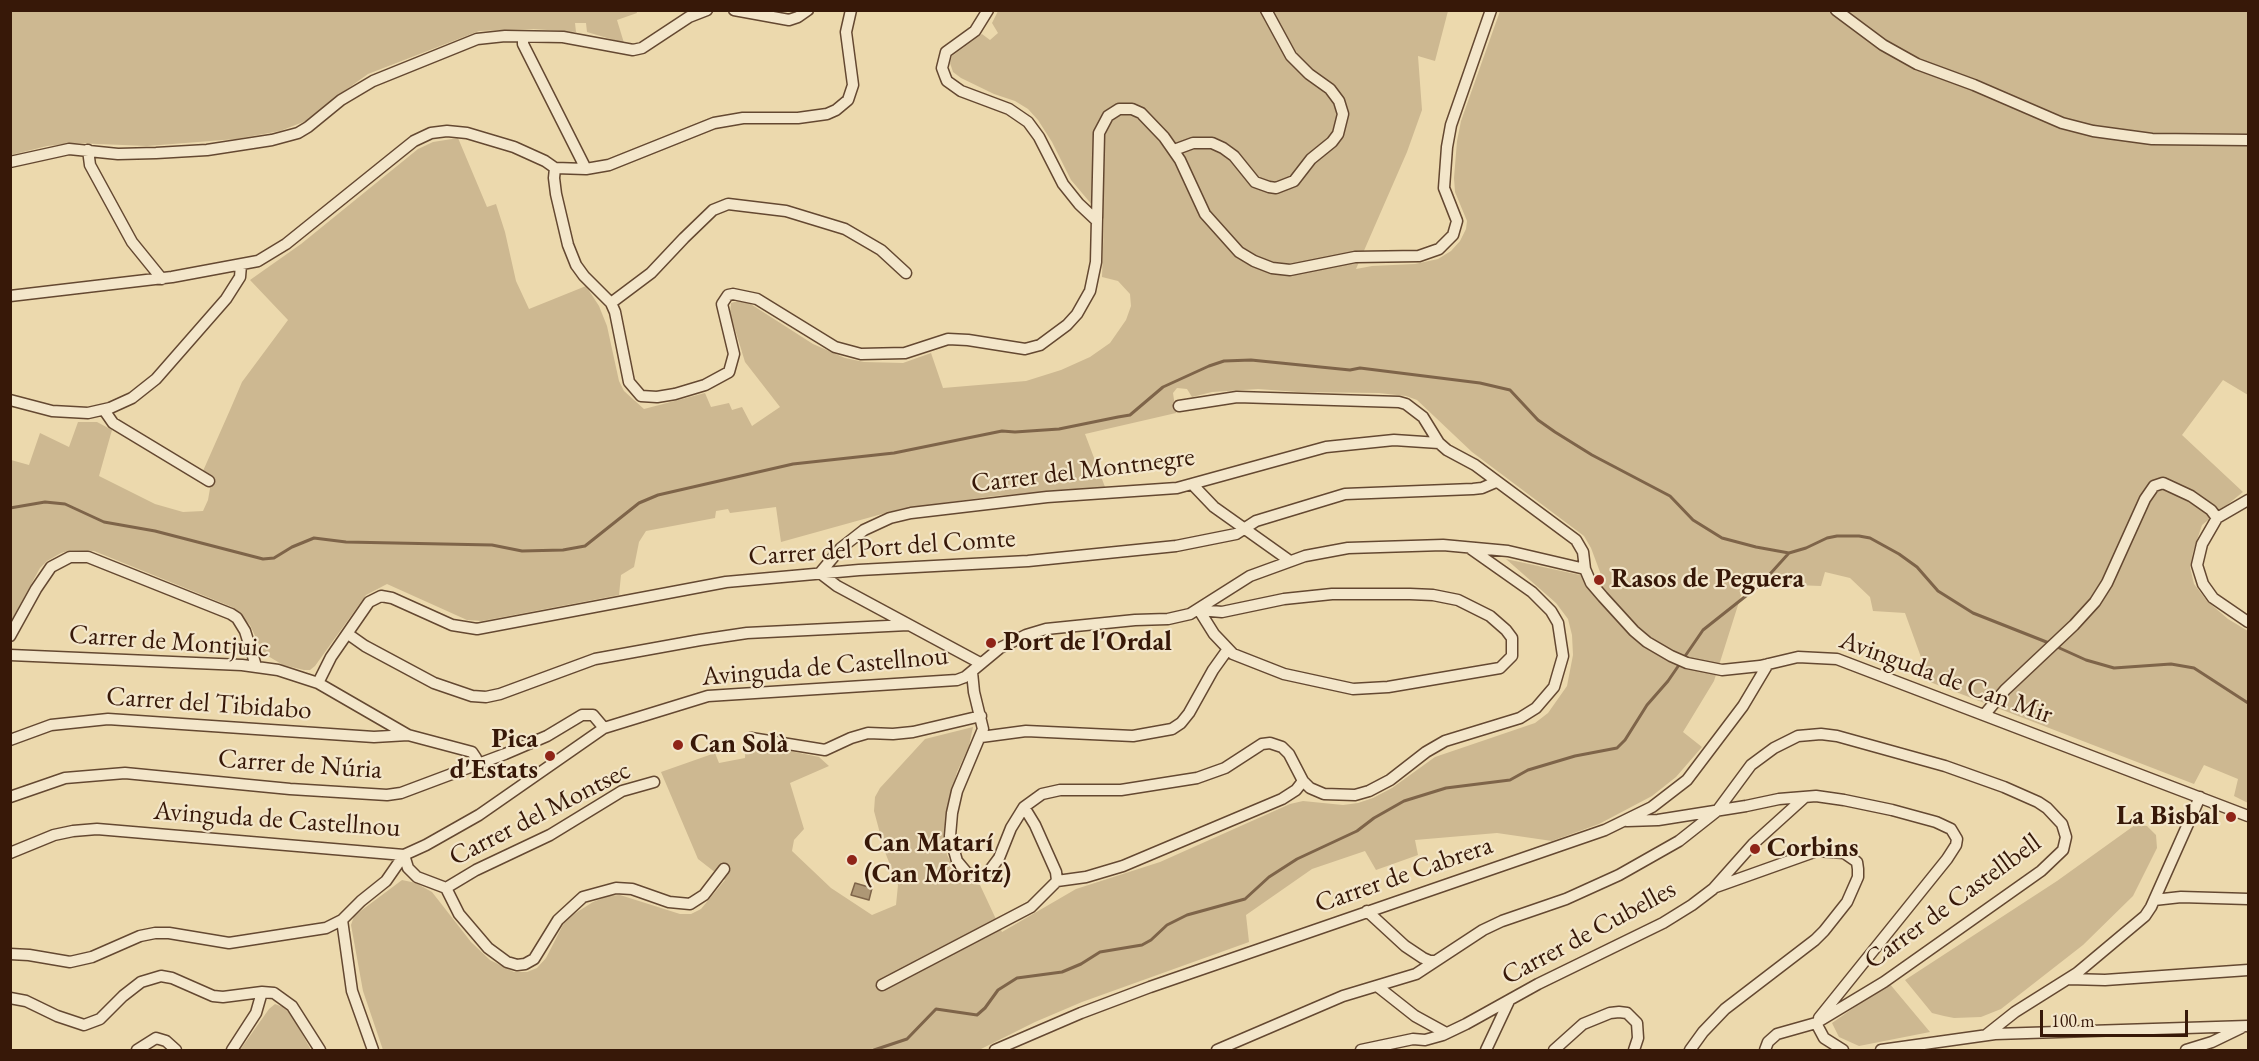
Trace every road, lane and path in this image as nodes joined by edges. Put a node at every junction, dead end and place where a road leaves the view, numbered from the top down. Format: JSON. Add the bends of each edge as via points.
{"nodes":[{"id":1,"x":707,"y":10,"type":"edge"},
{"id":2,"x":734,"y":10,"type":"edge"},
{"id":3,"x":808,"y":10,"type":"edge"},
{"id":4,"x":851,"y":10,"type":"edge"},
{"id":5,"x":988,"y":10,"type":"edge"},
{"id":6,"x":1266,"y":10,"type":"edge"},
{"id":7,"x":1491,"y":10,"type":"edge"},
{"id":8,"x":1836,"y":10,"type":"edge"},
{"id":9,"x":523,"y":37,"type":"junction"},
{"id":10,"x":2248,"y":141,"type":"edge"},
{"id":11,"x":88,"y":150,"type":"junction"},
{"id":12,"x":1174,"y":150,"type":"junction"},
{"id":13,"x":10,"y":162,"type":"edge"},
{"id":14,"x":555,"y":168,"type":"junction"},
{"id":15,"x":586,"y":169,"type":"junction"},
{"id":16,"x":1096,"y":220,"type":"junction"},
{"id":17,"x":241,"y":265,"type":"junction"},
{"id":18,"x":906,"y":273,"type":"dead end"},
{"id":19,"x":162,"y":279,"type":"junction"},
{"id":20,"x":10,"y":296,"type":"edge"},
{"id":21,"x":611,"y":303,"type":"junction"},
{"id":22,"x":10,"y":400,"type":"edge"},
{"id":23,"x":1179,"y":406,"type":"dead end"},
{"id":24,"x":104,"y":410,"type":"junction"},
{"id":25,"x":1439,"y":443,"type":"junction"},
{"id":26,"x":209,"y":481,"type":"dead end"},
{"id":27,"x":1496,"y":482,"type":"junction"},
{"id":28,"x":1192,"y":484,"type":"junction"},
{"id":29,"x":2248,"y":500,"type":"edge"},
{"id":30,"x":2217,"y":518,"type":"junction"},
{"id":31,"x":1246,"y":528,"type":"junction"},
{"id":32,"x":1468,"y":548,"type":"junction"},
{"id":33,"x":1290,"y":561,"type":"junction"},
{"id":34,"x":1585,"y":569,"type":"junction"},
{"id":35,"x":820,"y":573,"type":"junction"},
{"id":36,"x":1199,"y":610,"type":"junction"},
{"id":37,"x":2248,"y":622,"type":"edge"},
{"id":38,"x":909,"y":624,"type":"junction"},
{"id":39,"x":348,"y":634,"type":"junction"},
{"id":40,"x":10,"y":636,"type":"edge"},
{"id":41,"x":1228,"y":650,"type":"junction"},
{"id":42,"x":10,"y":655,"type":"edge"},
{"id":43,"x":980,"y":663,"type":"junction"},
{"id":44,"x":1768,"y":664,"type":"junction"},
{"id":45,"x":256,"y":666,"type":"junction"},
{"id":46,"x":972,"y":672,"type":"junction"},
{"id":47,"x":318,"y":683,"type":"junction"},
{"id":48,"x":1985,"y":714,"type":"junction"},
{"id":49,"x":981,"y":716,"type":"junction"},
{"id":50,"x":604,"y":728,"type":"junction"},
{"id":51,"x":408,"y":735,"type":"junction"},
{"id":52,"x":981,"y":736,"type":"junction"},
{"id":53,"x":751,"y":738,"type":"dead end"},
{"id":54,"x":10,"y":740,"type":"edge"},
{"id":55,"x":474,"y":765,"type":"junction"},
{"id":56,"x":1303,"y":781,"type":"junction"},
{"id":57,"x":654,"y":782,"type":"dead end"},
{"id":58,"x":1805,"y":796,"type":"junction"},
{"id":59,"x":10,"y":797,"type":"edge"},
{"id":60,"x":2200,"y":797,"type":"junction"},
{"id":61,"x":1024,"y":807,"type":"junction"},
{"id":62,"x":1717,"y":811,"type":"junction"},
{"id":63,"x":2248,"y":816,"type":"edge"},
{"id":64,"x":1624,"y":821,"type":"junction"},
{"id":65,"x":10,"y":853,"type":"edge"},
{"id":66,"x":404,"y":855,"type":"junction"},
{"id":67,"x":724,"y":869,"type":"dead end"},
{"id":68,"x":1057,"y":881,"type":"junction"},
{"id":69,"x":446,"y":888,"type":"junction"},
{"id":70,"x":1713,"y":889,"type":"junction"},
{"id":71,"x":2248,"y":898,"type":"edge"},
{"id":72,"x":2154,"y":900,"type":"junction"},
{"id":73,"x":1367,"y":911,"type":"junction"},
{"id":74,"x":342,"y":920,"type":"junction"},
{"id":75,"x":10,"y":954,"type":"edge"},
{"id":76,"x":1435,"y":961,"type":"junction"},
{"id":77,"x":2248,"y":970,"type":"edge"},
{"id":78,"x":2069,"y":978,"type":"junction"},
{"id":79,"x":882,"y":985,"type":"dead end"},
{"id":80,"x":1377,"y":986,"type":"junction"},
{"id":81,"x":262,"y":992,"type":"junction"},
{"id":82,"x":10,"y":998,"type":"edge"},
{"id":83,"x":1509,"y":1000,"type":"junction"},
{"id":84,"x":1816,"y":1023,"type":"junction"},
{"id":85,"x":2246,"y":1026,"type":"edge"},
{"id":86,"x":1446,"y":1033,"type":"junction"},
{"id":87,"x":1986,"y":1035,"type":"junction"},
{"id":88,"x":136,"y":1050,"type":"edge"},
{"id":89,"x":176,"y":1050,"type":"edge"},
{"id":90,"x":232,"y":1050,"type":"edge"},
{"id":91,"x":320,"y":1050,"type":"edge"},
{"id":92,"x":373,"y":1050,"type":"edge"},
{"id":93,"x":995,"y":1050,"type":"edge"},
{"id":94,"x":1217,"y":1050,"type":"edge"},
{"id":95,"x":1361,"y":1050,"type":"edge"},
{"id":96,"x":1486,"y":1050,"type":"edge"},
{"id":97,"x":1554,"y":1050,"type":"edge"},
{"id":98,"x":1634,"y":1050,"type":"edge"},
{"id":99,"x":1690,"y":1050,"type":"edge"},
{"id":100,"x":1765,"y":1050,"type":"edge"},
{"id":101,"x":1843,"y":1050,"type":"edge"},
{"id":102,"x":1881,"y":1050,"type":"edge"},
{"id":103,"x":2186,"y":1050,"type":"edge"}],
"edges":[{"from":1,"to":9,"type":"street","via":[[689,16],[642,48],[620,48],[574,38]]},
{"from":2,"to":3,"type":"street","via":[[789,20]]},
{"from":4,"to":15,"type":"street","via":[[846,32],[853,85],[848,100],[836,110],[809,117],[743,118],[714,123],[609,165]]},
{"from":5,"to":16,"type":"street","via":[[975,31],[946,52],[942,68],[945,76],[961,91],[1009,109],[1028,122],[1063,184]]},
{"from":6,"to":12,"type":"street","via":[[1291,56],[1339,101],[1343,114],[1338,134],[1293,181],[1276,188],[1255,182],[1234,156],[1212,143],[1193,142]]},
{"from":7,"to":12,"type":"street","via":[[1457,105],[1447,147],[1444,188],[1456,228],[1449,240],[1432,252],[1419,256],[1355,257],[1290,270],[1262,264],[1239,252],[1205,214]]},
{"from":8,"to":10,"type":"street","via":[[1883,45],[1917,64],[2062,123],[2152,140]]},
{"from":9,"to":11,"type":"street","via":[[477,39],[394,72],[355,91],[298,133],[272,140],[156,153]]},
{"from":9,"to":15,"type":"street","via":[[523,44]]},
{"from":11,"to":13,"type":"street","via":[[69,149]]},
{"from":11,"to":19,"type":"street","via":[[90,165],[132,242]]},
{"from":12,"to":16,"type":"street","via":[[1137,111],[1126,108],[1108,116],[1099,133]]},
{"from":14,"to":15,"type":"street"},
{"from":14,"to":17,"type":"street","via":[[546,160],[514,147],[476,136],[456,131],[431,133],[414,141],[286,244],[258,261]]},
{"from":14,"to":21,"type":"street","via":[[561,222],[576,265]]},
{"from":16,"to":21,"type":"street","via":[[1096,262],[1083,304],[1058,333],[1025,350],[948,339],[905,353],[861,354],[835,347],[757,299],[733,294],[722,304],[734,354],[729,372],[705,385],[648,397],[635,391],[629,382]]},
{"from":17,"to":19,"type":"street"},
{"from":17,"to":24,"type":"street","via":[[240,276],[226,299],[156,379],[132,398]]},
{"from":18,"to":21,"type":"street","via":[[881,250],[844,229],[786,211],[728,204],[713,210],[651,273]]},
{"from":19,"to":20,"type":"street"},
{"from":22,"to":24,"type":"street","via":[[64,413]]},
{"from":23,"to":25,"type":"street","via":[[1237,397],[1399,402],[1422,417]]},
{"from":24,"to":26,"type":"street","via":[[113,423]]},
{"from":25,"to":27,"type":"street","name":"Avinguda de Can Mir"},
{"from":25,"to":28,"type":"street","name":"Carrer del Montnegre","via":[[1394,440],[1326,447]]},
{"from":27,"to":31,"type":"street","name":"Carrer del Port del Comte","via":[[1473,489],[1355,492],[1256,521]]},
{"from":27,"to":34,"type":"street","name":"Avinguda de Can Mir","via":[[1576,540],[1583,552]]},
{"from":28,"to":31,"type":"street","via":[[1214,507]]},
{"from":28,"to":35,"type":"street","name":"Carrer del Montnegre","via":[[1047,497],[890,518],[849,540]]},
{"from":29,"to":30,"type":"street"},
{"from":30,"to":37,"type":"street","via":[[2198,555],[2199,574],[2213,598]]},
{"from":30,"to":48,"type":"street","via":[[2191,496],[2163,483],[2154,486],[2095,602]]},
{"from":31,"to":33,"type":"street"},
{"from":31,"to":35,"type":"street","name":"Carrer del Port del Comte","via":[[1223,537],[1134,550],[1028,561]]},
{"from":32,"to":33,"type":"street","name":"Avinguda de Castellnou","via":[[1348,548]]},
{"from":32,"to":34,"type":"street","name":"Avinguda de Castellnou","via":[[1508,551]]},
{"from":32,"to":56,"type":"street","via":[[1532,592],[1558,623],[1563,656],[1548,697],[1520,718],[1445,741],[1369,790],[1354,795],[1324,794]]},
{"from":33,"to":36,"type":"street","name":"Avinguda de Castellnou","via":[[1250,576]]},
{"from":34,"to":44,"type":"street","name":"Avinguda de Can Mir","via":[[1591,583],[1619,616],[1660,651],[1687,663],[1722,670]]},
{"from":35,"to":38,"type":"street"},
{"from":35,"to":39,"type":"street","name":"Carrer del Port del Comte","via":[[692,588],[477,629],[452,625],[381,596],[369,602]]},
{"from":36,"to":41,"type":"street"},
{"from":36,"to":41,"type":"street","via":[[1222,612],[1332,594],[1433,595],[1458,600],[1490,616],[1512,638],[1514,648],[1500,668],[1366,690],[1284,674]]},
{"from":36,"to":43,"type":"street","name":"Avinguda de Castellnou","via":[[1168,619],[1046,629],[1000,648]]},
{"from":38,"to":39,"type":"street","via":[[747,633],[700,640],[595,659],[486,697],[434,683]]},
{"from":38,"to":43,"type":"street"},
{"from":39,"to":47,"type":"street","name":"Carrer del Port del Comte"},
{"from":40,"to":45,"type":"street","via":[[51,567],[70,557],[88,557],[231,614],[245,631]]},
{"from":41,"to":52,"type":"street","via":[[1189,713],[1172,729],[1133,736],[1026,731]]},
{"from":42,"to":45,"type":"street","name":"Carrer de Montjuic"},
{"from":43,"to":46,"type":"street","name":"Avinguda de Castellnou"},
{"from":44,"to":48,"type":"street","name":"Avinguda de Can Mir","via":[[1798,657],[1837,659]]},
{"from":44,"to":64,"type":"street","name":"Carrer de Cabrera","via":[[1743,706],[1687,780],[1652,807]]},
{"from":45,"to":47,"type":"street","name":"Carrer de Montjuic"},
{"from":46,"to":49,"type":"street"},
{"from":46,"to":50,"type":"street","name":"Avinguda de Castellnou","via":[[943,682],[708,696]]},
{"from":47,"to":51,"type":"street","name":"Carrer de Montjuic"},
{"from":48,"to":60,"type":"street","name":"Avinguda de Can Mir"},
{"from":49,"to":52,"type":"street"},
{"from":49,"to":53,"type":"street","via":[[913,732],[868,733],[825,750]]},
{"from":50,"to":55,"type":"street","name":"Carrer de Núria","via":[[593,716],[582,715],[547,736]]},
{"from":50,"to":66,"type":"street","name":"Avinguda de Castellnou","via":[[479,814]]},
{"from":51,"to":54,"type":"street","name":"Carrer del Tibidabo","via":[[374,737],[89,719],[51,725]]},
{"from":51,"to":55,"type":"street","name":"Carrer de Montjuic","via":[[472,752],[476,758]]},
{"from":52,"to":61,"type":"street","via":[[952,813],[951,842],[962,868],[974,875],[987,874]]},
{"from":55,"to":59,"type":"street","name":"Carrer de Núria","via":[[387,795],[125,773],[65,778]]},
{"from":56,"to":61,"type":"street","via":[[1289,754],[1270,743],[1197,778],[1121,790],[1060,790],[1042,794]]},
{"from":56,"to":68,"type":"street","via":[[1282,799],[1123,866]]},
{"from":57,"to":69,"type":"street","name":"Carrer del Montsec","via":[[622,791],[550,835]]},
{"from":58,"to":62,"type":"street"},
{"from":58,"to":70,"type":"street","name":"Carrer de Cubelles","via":[[1753,844]]},
{"from":58,"to":84,"type":"street","via":[[1844,800],[1924,818],[1952,829],[1957,839],[1947,859]]},
{"from":60,"to":63,"type":"street","name":"Avinguda de Can Mir"},
{"from":60,"to":72,"type":"street"},
{"from":61,"to":68,"type":"street"},
{"from":62,"to":64,"type":"street"},
{"from":62,"to":76,"type":"street","via":[[1679,841],[1619,875],[1492,925]]},
{"from":62,"to":84,"type":"street","name":"Carrer de Castellbell","via":[[1751,765],[1764,755],[1798,736],[1821,735],[1910,755],[2004,787],[2047,808],[2065,830],[2062,850],[2041,871],[1884,982]]},
{"from":64,"to":73,"type":"street","name":"Carrer de Cabrera","via":[[1581,840]]},
{"from":65,"to":66,"type":"street","name":"Avinguda de Castellnou","via":[[54,835],[97,830]]},
{"from":66,"to":69,"type":"street","via":[[408,868],[417,877]]},
{"from":66,"to":74,"type":"street","via":[[386,881]]},
{"from":67,"to":69,"type":"street","via":[[704,896],[690,904],[669,902],[632,889],[616,888],[583,897],[558,920],[534,959],[517,965],[507,962],[479,938],[459,914]]},
{"from":68,"to":79,"type":"street","via":[[1031,907]]},
{"from":70,"to":83,"type":"street","name":"Carrer de Cubelles","via":[[1663,923]]},
{"from":70,"to":99,"type":"street","via":[[1817,850],[1844,854],[1857,862],[1858,877],[1847,902],[1824,931],[1725,1009]]},
{"from":71,"to":72,"type":"street"},
{"from":72,"to":78,"type":"street","via":[[2145,916]]},
{"from":73,"to":76,"type":"street","via":[[1405,946]]},
{"from":73,"to":93,"type":"street","name":"Carrer de Cabrera","via":[[1107,1002]]},
{"from":74,"to":75,"type":"street","via":[[326,928],[229,943],[155,933],[70,962]]},
{"from":74,"to":92,"type":"street","via":[[351,991]]},
{"from":76,"to":80,"type":"street","via":[[1416,974]]},
{"from":77,"to":78,"type":"street","via":[[2105,980]]},
{"from":78,"to":87,"type":"street","via":[[2014,1012]]},
{"from":80,"to":86,"type":"street","via":[[1415,1016]]},
{"from":80,"to":94,"type":"street","via":[[1342,996]]},
{"from":81,"to":82,"type":"street","via":[[223,998],[160,976],[141,982],[100,1019],[84,1025]]},
{"from":81,"to":90,"type":"street","via":[[256,1013]]},
{"from":81,"to":91,"type":"street","via":[[274,993],[292,1006]]},
{"from":83,"to":86,"type":"street","name":"Carrer de Cubelles"},
{"from":83,"to":96,"type":"street"},
{"from":84,"to":100,"type":"street","name":"Carrer de Castellbell","via":[[1777,1034]]},
{"from":84,"to":101,"type":"street","via":[[1824,1038]]},
{"from":85,"to":87,"type":"street"},
{"from":85,"to":103,"type":"street"},
{"from":86,"to":95,"type":"street","name":"Carrer de Cubelles"},
{"from":87,"to":102,"type":"street"},
{"from":88,"to":89,"type":"street","via":[[156,1038]]},
{"from":97,"to":98,"type":"street","via":[[1583,1024],[1619,1012],[1627,1013],[1637,1023]]}]}
